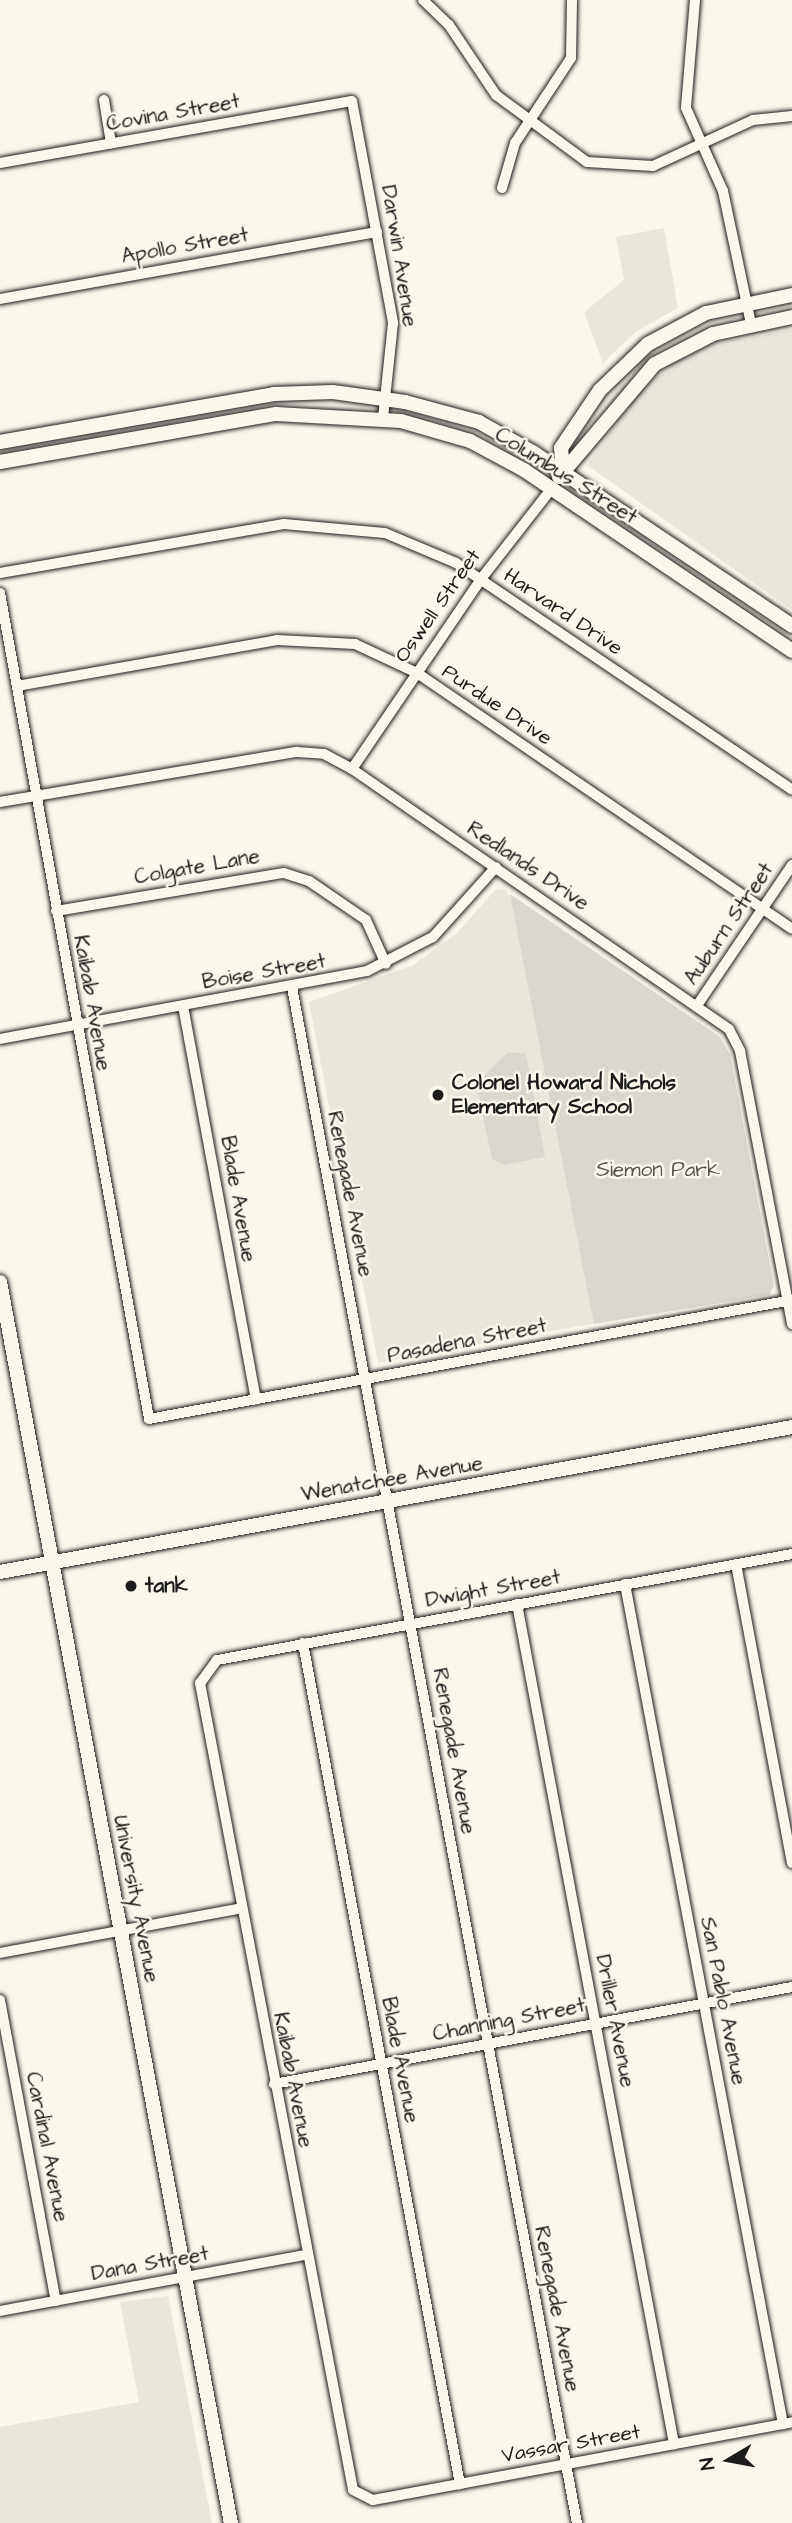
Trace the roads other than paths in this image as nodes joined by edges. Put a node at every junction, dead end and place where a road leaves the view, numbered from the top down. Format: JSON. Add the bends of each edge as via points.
{"nodes":[{"id":1,"x":423,"y":0,"type":"edge"},
{"id":2,"x":572,"y":0,"type":"edge"},
{"id":3,"x":695,"y":0,"type":"edge"},
{"id":4,"x":104,"y":100,"type":"dead end"},
{"id":5,"x":352,"y":101,"type":"joint"},
{"id":6,"x":792,"y":116,"type":"edge"},
{"id":7,"x":528,"y":122,"type":"junction"},
{"id":8,"x":111,"y":144,"type":"junction"},
{"id":9,"x":702,"y":145,"type":"junction"},
{"id":10,"x":0,"y":163,"type":"edge"},
{"id":11,"x":502,"y":188,"type":"dead end"},
{"id":12,"x":377,"y":232,"type":"junction"},
{"id":13,"x":792,"y":295,"type":"edge"},
{"id":14,"x":0,"y":299,"type":"edge"},
{"id":15,"x":747,"y":303,"type":"junction"},
{"id":16,"x":792,"y":317,"type":"edge"},
{"id":17,"x":751,"y":324,"type":"junction"},
{"id":18,"x":386,"y":398,"type":"junction"},
{"id":19,"x":383,"y":418,"type":"junction"},
{"id":20,"x":0,"y":442,"type":"edge"},
{"id":21,"x":0,"y":462,"type":"edge"},
{"id":22,"x":563,"y":470,"type":"junction"},
{"id":23,"x":552,"y":488,"type":"junction"},
{"id":24,"x":0,"y":573,"type":"edge"},
{"id":25,"x":481,"y":579,"type":"junction"},
{"id":26,"x":0,"y":593,"type":"edge"},
{"id":27,"x":792,"y":626,"type":"edge"},
{"id":28,"x":792,"y":651,"type":"edge"},
{"id":29,"x":417,"y":673,"type":"junction"},
{"id":30,"x":16,"y":686,"type":"junction"},
{"id":31,"x":352,"y":769,"type":"junction"},
{"id":32,"x":792,"y":790,"type":"edge"},
{"id":33,"x":37,"y":799,"type":"junction"},
{"id":34,"x":0,"y":802,"type":"edge"},
{"id":35,"x":792,"y":865,"type":"edge"},
{"id":36,"x":496,"y":867,"type":"junction"},
{"id":37,"x":762,"y":908,"type":"junction"},
{"id":38,"x":57,"y":911,"type":"junction"},
{"id":39,"x":792,"y":929,"type":"edge"},
{"id":40,"x":386,"y":964,"type":"junction"},
{"id":41,"x":292,"y":987,"type":"junction"},
{"id":42,"x":698,"y":1004,"type":"junction"},
{"id":43,"x":183,"y":1006,"type":"junction"},
{"id":44,"x":77,"y":1025,"type":"junction"},
{"id":45,"x":0,"y":1040,"type":"edge"},
{"id":46,"x":0,"y":1282,"type":"edge"},
{"id":47,"x":790,"y":1300,"type":"edge"},
{"id":48,"x":792,"y":1324,"type":"edge"},
{"id":49,"x":365,"y":1379,"type":"junction"},
{"id":50,"x":256,"y":1399,"type":"junction"},
{"id":51,"x":149,"y":1419,"type":"joint"},
{"id":52,"x":792,"y":1427,"type":"edge"},
{"id":53,"x":388,"y":1502,"type":"junction"},
{"id":54,"x":792,"y":1554,"type":"edge"},
{"id":55,"x":52,"y":1563,"type":"junction"},
{"id":56,"x":736,"y":1564,"type":"junction"},
{"id":57,"x":0,"y":1572,"type":"edge"},
{"id":58,"x":625,"y":1584,"type":"junction"},
{"id":59,"x":517,"y":1604,"type":"junction"},
{"id":60,"x":411,"y":1624,"type":"junction"},
{"id":61,"x":303,"y":1643,"type":"junction"},
{"id":62,"x":205,"y":1669,"type":"joint"},
{"id":63,"x":792,"y":1863,"type":"edge"},
{"id":64,"x":242,"y":1908,"type":"junction"},
{"id":65,"x":121,"y":1931,"type":"junction"},
{"id":66,"x":0,"y":1953,"type":"edge"},
{"id":67,"x":792,"y":1987,"type":"edge"},
{"id":68,"x":0,"y":2000,"type":"edge"},
{"id":69,"x":704,"y":2004,"type":"junction"},
{"id":70,"x":596,"y":2024,"type":"junction"},
{"id":71,"x":488,"y":2044,"type":"junction"},
{"id":72,"x":382,"y":2064,"type":"junction"},
{"id":73,"x":274,"y":2084,"type":"junction"},
{"id":74,"x":306,"y":2255,"type":"junction"},
{"id":75,"x":185,"y":2278,"type":"junction"},
{"id":76,"x":56,"y":2301,"type":"junction"},
{"id":77,"x":0,"y":2311,"type":"edge"},
{"id":78,"x":787,"y":2423,"type":"edge"},
{"id":79,"x":674,"y":2444,"type":"junction"},
{"id":80,"x":566,"y":2465,"type":"junction"},
{"id":81,"x":460,"y":2484,"type":"junction"},
{"id":82,"x":358,"y":2495,"type":"joint"},
{"id":83,"x":231,"y":2523,"type":"edge"},
{"id":84,"x":577,"y":2523,"type":"edge"}],
"edges":[{"from":1,"to":7,"type":"street","via":[[449,25],[484,82]]},
{"from":2,"to":7,"type":"street","via":[[571,58]]},
{"from":3,"to":9,"type":"street","via":[[684,93]]},
{"from":4,"to":8,"type":"street"},
{"from":5,"to":8,"type":"street","name":"Covina Street"},
{"from":5,"to":12,"type":"street","name":"Darwin Avenue"},
{"from":6,"to":9,"type":"street","via":[[753,120]]},
{"from":7,"to":9,"type":"street","via":[[571,154],[612,167],[653,166]]},
{"from":7,"to":11,"type":"street"},
{"from":8,"to":10,"type":"street","name":"Covina Street"},
{"from":9,"to":15,"type":"street","via":[[723,191]]},
{"from":12,"to":14,"type":"street","name":"Apollo Street"},
{"from":12,"to":18,"type":"street","name":"Darwin Avenue","via":[[393,323]]},
{"from":13,"to":15,"type":"main road","name":"Oswell Street"},
{"from":15,"to":17,"type":"street"},
{"from":15,"to":22,"type":"main road","name":"Oswell Street","via":[[686,321],[631,358],[561,448]]},
{"from":16,"to":17,"type":"main road","name":"Oswell Street"},
{"from":17,"to":22,"type":"main road","name":"Oswell Street","via":[[693,342],[655,365]]},
{"from":18,"to":19,"type":"street","name":"Darwin Avenue"},
{"from":18,"to":20,"type":"main road","name":"Columbus Street","via":[[274,394]]},
{"from":18,"to":22,"type":"main road","name":"Columbus Street","via":[[479,422]]},
{"from":19,"to":21,"type":"main road","name":"Columbus Street","via":[[276,414]]},
{"from":19,"to":23,"type":"main road","name":"Columbus Street","via":[[471,441]]},
{"from":22,"to":23,"type":"main road","name":"Oswell Street"},
{"from":22,"to":27,"type":"main road","name":"Columbus Street"},
{"from":23,"to":25,"type":"street","name":"Oswell Street"},
{"from":23,"to":28,"type":"main road","name":"Columbus Street"},
{"from":24,"to":25,"type":"street","name":"Harvard Drive","via":[[309,523],[410,541]]},
{"from":25,"to":29,"type":"street","name":"Oswell Street"},
{"from":25,"to":32,"type":"street","name":"Harvard Drive"},
{"from":26,"to":30,"type":"street","name":"Kaibab Avenue"},
{"from":29,"to":30,"type":"street","name":"Purdue Drive","via":[[355,643],[296,638]]},
{"from":29,"to":31,"type":"street","name":"Oswell Street"},
{"from":29,"to":37,"type":"street","name":"Purdue Drive"},
{"from":30,"to":33,"type":"street","name":"Kaibab Avenue"},
{"from":31,"to":33,"type":"street","name":"Redlands Drive","via":[[324,754],[297,752]]},
{"from":31,"to":36,"type":"street","name":"Redlands Drive"},
{"from":33,"to":34,"type":"street","name":"Redlands Drive"},
{"from":33,"to":38,"type":"street","name":"Kaibab Avenue"},
{"from":35,"to":37,"type":"street","name":"Auburn Street"},
{"from":36,"to":40,"type":"street","name":"Boise Street","via":[[448,925]]},
{"from":36,"to":42,"type":"street","name":"Redlands Drive"},
{"from":37,"to":39,"type":"street","name":"Purdue Drive"},
{"from":37,"to":42,"type":"street","name":"Auburn Street"},
{"from":38,"to":40,"type":"street","name":"Colgate Lane","via":[[284,873],[309,881],[366,920]]},
{"from":38,"to":44,"type":"street","name":"Kaibab Avenue"},
{"from":40,"to":41,"type":"street","name":"Boise Street"},
{"from":41,"to":43,"type":"street","name":"Boise Street"},
{"from":41,"to":49,"type":"street","name":"Renegade Avenue"},
{"from":42,"to":47,"type":"street","name":"Redlands Drive","via":[[729,1030],[740,1051]]},
{"from":43,"to":44,"type":"street","name":"Boise Street"},
{"from":43,"to":50,"type":"street","name":"Blade Avenue"},
{"from":44,"to":45,"type":"street","name":"Boise Street"},
{"from":44,"to":51,"type":"street","name":"Kaibab Avenue"},
{"from":46,"to":55,"type":"main road","name":"University Avenue"},
{"from":47,"to":48,"type":"street","name":"Redlands Drive"},
{"from":47,"to":49,"type":"street","name":"Pasadena Street"},
{"from":49,"to":50,"type":"street","name":"Pasadena Street"},
{"from":49,"to":53,"type":"street","name":"Renegade Avenue"},
{"from":50,"to":51,"type":"street","name":"Pasadena Street"},
{"from":52,"to":53,"type":"main road","name":"Wenatchee Avenue"},
{"from":53,"to":55,"type":"main road","name":"Wenatchee Avenue"},
{"from":53,"to":60,"type":"street","name":"Renegade Avenue"},
{"from":54,"to":56,"type":"street","name":"Dwight Street"},
{"from":55,"to":57,"type":"main road","name":"Wenatchee Avenue"},
{"from":55,"to":65,"type":"main road","name":"University Avenue"},
{"from":56,"to":58,"type":"street","name":"Dwight Street"},
{"from":56,"to":63,"type":"street"},
{"from":58,"to":59,"type":"street","name":"Dwight Street"},
{"from":58,"to":69,"type":"street","name":"San Pablo Avenue"},
{"from":59,"to":60,"type":"street","name":"Dwight Street"},
{"from":59,"to":70,"type":"street","name":"Driller Avenue"},
{"from":60,"to":61,"type":"street","name":"Dwight Street"},
{"from":60,"to":71,"type":"street","name":"Renegade Avenue"},
{"from":61,"to":62,"type":"street","name":"Dwight Street","via":[[216,1660]]},
{"from":61,"to":72,"type":"street","name":"Blade Avenue"},
{"from":62,"to":64,"type":"street","name":"Kaibab Avenue","via":[[200,1683]]},
{"from":64,"to":65,"type":"street"},
{"from":64,"to":73,"type":"street","name":"Kaibab Avenue"},
{"from":65,"to":66,"type":"street"},
{"from":65,"to":75,"type":"main road","name":"University Avenue"},
{"from":67,"to":69,"type":"street","name":"Channing Street"},
{"from":68,"to":76,"type":"street","name":"Cardinal Avenue"},
{"from":69,"to":70,"type":"street","name":"Channing Street"},
{"from":69,"to":78,"type":"street","name":"San Pablo Avenue"},
{"from":70,"to":71,"type":"street","name":"Channing Street"},
{"from":70,"to":79,"type":"street","name":"Driller Avenue"},
{"from":71,"to":72,"type":"street","name":"Channing Street"},
{"from":71,"to":80,"type":"street","name":"Renegade Avenue"},
{"from":72,"to":73,"type":"street","name":"Channing Street"},
{"from":72,"to":81,"type":"street","name":"Blade Avenue"},
{"from":73,"to":74,"type":"street","name":"Kaibab Avenue"},
{"from":74,"to":75,"type":"street","name":"Dana Street"},
{"from":74,"to":82,"type":"street","name":"Kaibab Avenue","via":[[348,2479]]},
{"from":75,"to":76,"type":"street","name":"Dana Street"},
{"from":75,"to":83,"type":"main road","name":"University Avenue"},
{"from":76,"to":77,"type":"street","name":"Dana Street"},
{"from":78,"to":79,"type":"street","name":"Vassar Street"},
{"from":79,"to":80,"type":"street","name":"Vassar Street"},
{"from":80,"to":81,"type":"street","name":"Vassar Street"},
{"from":80,"to":84,"type":"street","name":"Renegade Avenue"},
{"from":81,"to":82,"type":"street","name":"Vassar Street","via":[[373,2500]]}]}
